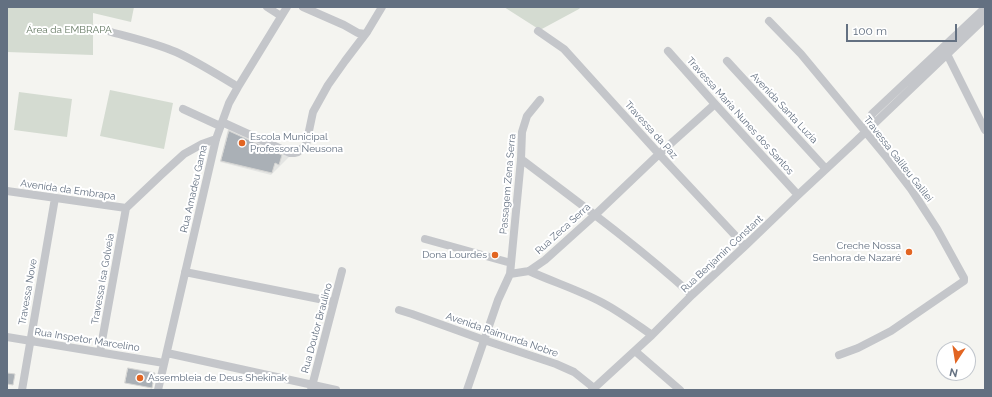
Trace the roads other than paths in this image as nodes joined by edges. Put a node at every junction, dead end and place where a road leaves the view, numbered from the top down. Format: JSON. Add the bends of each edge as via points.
{"nodes":[{"id":1,"x":267,"y":7,"type":"edge"},
{"id":2,"x":286,"y":7,"type":"edge"},
{"id":3,"x":303,"y":7,"type":"edge"},
{"id":4,"x":382,"y":7,"type":"edge"},
{"id":5,"x":985,"y":8,"type":"edge"},
{"id":6,"x":281,"y":16,"type":"junction"},
{"id":7,"x":985,"y":18,"type":"edge"},
{"id":8,"x":769,"y":21,"type":"dead end"},
{"id":9,"x":538,"y":31,"type":"dead end"},
{"id":10,"x":111,"y":32,"type":"dead end"},
{"id":11,"x":368,"y":32,"type":"junction"},
{"id":12,"x":668,"y":51,"type":"dead end"},
{"id":13,"x":945,"y":51,"type":"junction"},
{"id":14,"x":727,"y":61,"type":"dead end"},
{"id":15,"x":238,"y":87,"type":"junction"},
{"id":16,"x":540,"y":100,"type":"dead end"},
{"id":17,"x":715,"y":104,"type":"junction"},
{"id":18,"x":183,"y":109,"type":"dead end"},
{"id":19,"x":221,"y":124,"type":"junction"},
{"id":20,"x":985,"y":130,"type":"edge"},
{"id":21,"x":865,"y":132,"type":"junction"},
{"id":22,"x":216,"y":140,"type":"junction"},
{"id":23,"x":658,"y":154,"type":"junction"},
{"id":24,"x":522,"y":159,"type":"junction"},
{"id":25,"x":826,"y":169,"type":"junction"},
{"id":26,"x":7,"y":191,"type":"edge"},
{"id":27,"x":798,"y":194,"type":"junction"},
{"id":28,"x":55,"y":198,"type":"junction"},
{"id":29,"x":126,"y":208,"type":"junction"},
{"id":30,"x":595,"y":215,"type":"junction"},
{"id":31,"x":425,"y":239,"type":"dead end"},
{"id":32,"x":745,"y":246,"type":"junction"},
{"id":33,"x":510,"y":264,"type":"junction"},
{"id":34,"x":342,"y":271,"type":"dead end"},
{"id":35,"x":529,"y":271,"type":"junction"},
{"id":36,"x":185,"y":272,"type":"junction"},
{"id":37,"x":510,"y":274,"type":"junction"},
{"id":38,"x":692,"y":295,"type":"junction"},
{"id":39,"x":334,"y":302,"type":"junction"},
{"id":40,"x":399,"y":310,"type":"dead end"},
{"id":41,"x":652,"y":335,"type":"junction"},
{"id":42,"x":7,"y":337,"type":"edge"},
{"id":43,"x":484,"y":340,"type":"junction"},
{"id":44,"x":30,"y":341,"type":"junction"},
{"id":45,"x":635,"y":351,"type":"junction"},
{"id":46,"x":100,"y":352,"type":"junction"},
{"id":47,"x":167,"y":352,"type":"junction"},
{"id":48,"x":839,"y":355,"type":"dead end"},
{"id":49,"x":164,"y":363,"type":"junction"},
{"id":50,"x":311,"y":387,"type":"edge"},
{"id":51,"x":593,"y":389,"type":"edge"},
{"id":52,"x":677,"y":389,"type":"edge"},
{"id":53,"x":22,"y":390,"type":"edge"},
{"id":54,"x":158,"y":390,"type":"edge"},
{"id":55,"x":336,"y":390,"type":"edge"},
{"id":56,"x":467,"y":390,"type":"edge"}],
"edges":[{"from":1,"to":6,"type":"street"},
{"from":2,"to":6,"type":"street","name":"Rua Amadeu Gama"},
{"from":3,"to":11,"type":"street","via":[[358,33]]},
{"from":4,"to":11,"type":"street"},
{"from":5,"to":13,"type":"street","name":"Rua Benjamin Constant"},
{"from":6,"to":15,"type":"street","name":"Rua Amadeu Gama"},
{"from":7,"to":13,"type":"street","name":"Rua Benjamin Constant"},
{"from":8,"to":21,"type":"street","name":"Travessa Galileu Galilei","via":[[801,54]]},
{"from":9,"to":23,"type":"street","name":"Travessa da Paz","via":[[564,49]]},
{"from":10,"to":15,"type":"street","via":[[176,52]]},
{"from":11,"to":19,"type":"street","via":[[328,85],[313,112],[306,145],[298,152],[290,153]]},
{"from":12,"to":17,"type":"street","name":"Travessa Maria Nunes dos Santos"},
{"from":13,"to":20,"type":"street"},
{"from":13,"to":21,"type":"street","name":"Rua Benjamin Constant"},
{"from":14,"to":25,"type":"street","name":"Avenida Santa Luzia"},
{"from":15,"to":19,"type":"street","name":"Rua Amadeu Gama"},
{"from":16,"to":24,"type":"street","name":"Passagem Zena Serra","via":[[527,116],[523,126]]},
{"from":17,"to":23,"type":"street","name":"Rua Zeca Serra"},
{"from":17,"to":27,"type":"street","name":"Travessa Maria Nunes dos Santos"},
{"from":18,"to":19,"type":"street"},
{"from":19,"to":22,"type":"street","name":"Rua Amadeu Gama"},
{"from":21,"to":25,"type":"street","name":"Rua Benjamin Constant"},
{"from":21,"to":48,"type":"street","name":"Travessa Galileu Galilei","via":[[924,208],[964,279],[930,306],[891,331]]},
{"from":22,"to":29,"type":"street","via":[[184,154]]},
{"from":22,"to":36,"type":"street","name":"Rua Amadeu Gama"},
{"from":23,"to":30,"type":"street","name":"Rua Zeca Serra"},
{"from":23,"to":32,"type":"street","name":"Travessa da Paz"},
{"from":24,"to":30,"type":"street"},
{"from":24,"to":33,"type":"street","name":"Passagem Zena Serra"},
{"from":25,"to":27,"type":"street","name":"Rua Benjamin Constant"},
{"from":26,"to":28,"type":"street","name":"Avenida da Embrapa"},
{"from":27,"to":32,"type":"street","name":"Rua Benjamin Constant"},
{"from":28,"to":29,"type":"street","name":"Avenida da Embrapa"},
{"from":28,"to":44,"type":"street","name":"Travessa Nove"},
{"from":29,"to":46,"type":"street","name":"Travessa Isa Golveia"},
{"from":30,"to":35,"type":"street","name":"Rua Zeca Serra"},
{"from":30,"to":38,"type":"street"},
{"from":31,"to":33,"type":"street"},
{"from":32,"to":38,"type":"street","name":"Rua Benjamin Constant"},
{"from":33,"to":37,"type":"street","name":"Passagem Zena Serra"},
{"from":34,"to":39,"type":"street","name":"Rua Doutor Braulino"},
{"from":35,"to":37,"type":"street","name":"Rua Zeca Serra"},
{"from":35,"to":41,"type":"street","via":[[604,304]]},
{"from":36,"to":39,"type":"street"},
{"from":36,"to":47,"type":"street","name":"Rua Amadeu Gama"},
{"from":37,"to":43,"type":"street"},
{"from":38,"to":41,"type":"street","name":"Rua Benjamin Constant"},
{"from":39,"to":50,"type":"street","name":"Rua Doutor Braulino"},
{"from":40,"to":43,"type":"street","name":"Avenida Raimunda Nobre"},
{"from":41,"to":45,"type":"street","name":"Rua Benjamin Constant"},
{"from":42,"to":44,"type":"street","name":"Rua Inspetor Marcelino"},
{"from":43,"to":51,"type":"street","name":"Avenida Raimunda Nobre","via":[[570,370]]},
{"from":43,"to":56,"type":"street"},
{"from":44,"to":46,"type":"street","name":"Rua Inspetor Marcelino"},
{"from":44,"to":53,"type":"street","name":"Travessa Nove"},
{"from":45,"to":51,"type":"street","name":"Rua Benjamin Constant"},
{"from":45,"to":52,"type":"street"},
{"from":46,"to":49,"type":"street","name":"Rua Inspetor Marcelino"},
{"from":47,"to":49,"type":"street","name":"Rua Amadeu Gama"},
{"from":47,"to":50,"type":"street"},
{"from":49,"to":54,"type":"street","name":"Rua Amadeu Gama"},
{"from":50,"to":55,"type":"street"}]}
